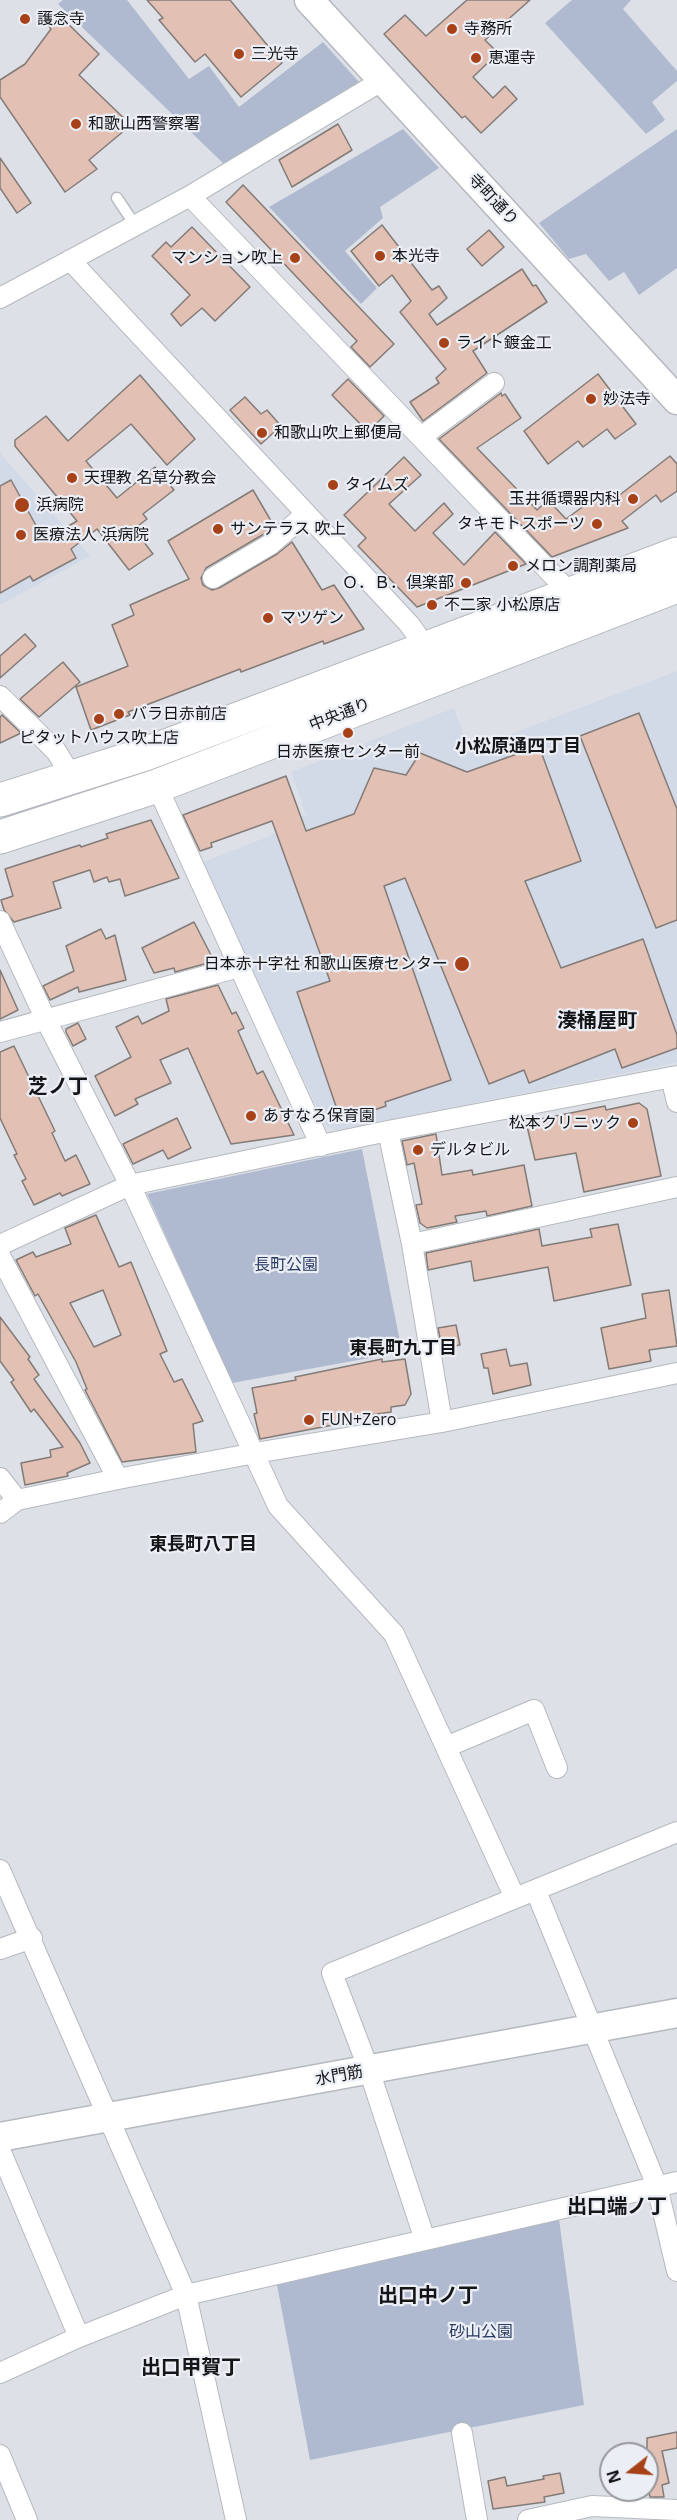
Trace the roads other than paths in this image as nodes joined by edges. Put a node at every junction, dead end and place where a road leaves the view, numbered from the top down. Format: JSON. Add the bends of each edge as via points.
{"nodes":[{"id":1,"x":309,"y":0,"type":"edge"},
{"id":2,"x":383,"y":80,"type":"junction"},
{"id":3,"x":190,"y":196,"type":"junction"},
{"id":4,"x":117,"y":198,"type":"dead end"},
{"id":5,"x":135,"y":225,"type":"junction"},
{"id":6,"x":70,"y":260,"type":"junction"},
{"id":7,"x":0,"y":298,"type":"edge"},
{"id":8,"x":494,"y":383,"type":"dead end"},
{"id":9,"x":677,"y":400,"type":"edge"},
{"id":10,"x":421,"y":437,"type":"junction"},
{"id":11,"x":306,"y":514,"type":"junction"},
{"id":12,"x":677,"y":554,"type":"edge"},
{"id":13,"x":213,"y":578,"type":"dead end"},
{"id":14,"x":677,"y":586,"type":"edge"},
{"id":15,"x":576,"y":608,"type":"junction"},
{"id":16,"x":427,"y":664,"type":"junction"},
{"id":17,"x":0,"y":696,"type":"edge"},
{"id":18,"x":72,"y":777,"type":"junction"},
{"id":19,"x":157,"y":786,"type":"junction"},
{"id":20,"x":0,"y":800,"type":"edge"},
{"id":21,"x":0,"y":837,"type":"edge"},
{"id":22,"x":0,"y":921,"type":"edge"},
{"id":23,"x":238,"y":967,"type":"junction"},
{"id":24,"x":46,"y":1020,"type":"junction"},
{"id":25,"x":0,"y":1032,"type":"edge"},
{"id":26,"x":674,"y":1077,"type":"edge"},
{"id":27,"x":677,"y":1102,"type":"edge"},
{"id":28,"x":388,"y":1131,"type":"junction"},
{"id":29,"x":321,"y":1146,"type":"junction"},
{"id":30,"x":130,"y":1185,"type":"junction"},
{"id":31,"x":677,"y":1187,"type":"edge"},
{"id":32,"x":412,"y":1244,"type":"junction"},
{"id":33,"x":0,"y":1245,"type":"edge"},
{"id":34,"x":0,"y":1256,"type":"edge"},
{"id":35,"x":677,"y":1373,"type":"edge"},
{"id":36,"x":442,"y":1422,"type":"junction"},
{"id":37,"x":255,"y":1453,"type":"junction"},
{"id":38,"x":0,"y":1478,"type":"edge"},
{"id":39,"x":118,"y":1479,"type":"junction"},
{"id":40,"x":17,"y":1500,"type":"junction"},
{"id":41,"x":0,"y":1513,"type":"edge"},
{"id":42,"x":446,"y":1747,"type":"junction"},
{"id":43,"x":557,"y":1768,"type":"dead end"},
{"id":44,"x":677,"y":1832,"type":"edge"},
{"id":45,"x":0,"y":1869,"type":"edge"},
{"id":46,"x":536,"y":1891,"type":"junction"},
{"id":47,"x":515,"y":1898,"type":"junction"},
{"id":48,"x":32,"y":1938,"type":"junction"},
{"id":49,"x":0,"y":1949,"type":"edge"},
{"id":50,"x":677,"y":2013,"type":"edge"},
{"id":51,"x":594,"y":2028,"type":"junction"},
{"id":52,"x":369,"y":2070,"type":"junction"},
{"id":53,"x":108,"y":2117,"type":"junction"},
{"id":54,"x":0,"y":2137,"type":"edge"},
{"id":55,"x":0,"y":2150,"type":"edge"},
{"id":56,"x":677,"y":2182,"type":"edge"},
{"id":57,"x":657,"y":2186,"type":"junction"},
{"id":58,"x":425,"y":2240,"type":"junction"},
{"id":59,"x":677,"y":2271,"type":"edge"},
{"id":60,"x":186,"y":2295,"type":"junction"},
{"id":61,"x":79,"y":2337,"type":"junction"},
{"id":62,"x":0,"y":2373,"type":"edge"},
{"id":63,"x":462,"y":2433,"type":"dead end"},
{"id":64,"x":0,"y":2455,"type":"edge"},
{"id":65,"x":677,"y":2510,"type":"edge"},
{"id":66,"x":27,"y":2520,"type":"edge"},
{"id":67,"x":236,"y":2520,"type":"edge"},
{"id":68,"x":477,"y":2520,"type":"edge"},
{"id":69,"x":528,"y":2520,"type":"edge"}],
"edges":[{"from":1,"to":2,"type":"street","name":"寺町通り"},
{"from":2,"to":3,"type":"street"},
{"from":2,"to":9,"type":"street","name":"寺町通り"},
{"from":3,"to":5,"type":"street"},
{"from":3,"to":10,"type":"street"},
{"from":4,"to":5,"type":"lane"},
{"from":5,"to":6,"type":"street"},
{"from":6,"to":7,"type":"street"},
{"from":6,"to":11,"type":"street"},
{"from":8,"to":10,"type":"street"},
{"from":10,"to":15,"type":"street"},
{"from":11,"to":13,"type":"street","via":[[271,544]]},
{"from":11,"to":16,"type":"street","via":[[409,624]]},
{"from":12,"to":15,"type":"highway","name":"中央通り"},
{"from":14,"to":15,"type":"highway","name":"中央通り"},
{"from":15,"to":16,"type":"highway","name":"中央通り"},
{"from":16,"to":18,"type":"highway","name":"中央通り"},
{"from":16,"to":19,"type":"highway","name":"中央通り"},
{"from":17,"to":18,"type":"street","via":[[56,751]]},
{"from":18,"to":20,"type":"highway","name":"中央通り"},
{"from":19,"to":21,"type":"highway","name":"中央通り"},
{"from":19,"to":23,"type":"street"},
{"from":22,"to":24,"type":"street"},
{"from":23,"to":24,"type":"street"},
{"from":23,"to":29,"type":"street"},
{"from":24,"to":25,"type":"street"},
{"from":24,"to":30,"type":"street"},
{"from":26,"to":27,"type":"street"},
{"from":26,"to":28,"type":"street"},
{"from":28,"to":29,"type":"street"},
{"from":28,"to":32,"type":"street"},
{"from":29,"to":30,"type":"street"},
{"from":30,"to":33,"type":"street"},
{"from":30,"to":37,"type":"street"},
{"from":31,"to":32,"type":"street"},
{"from":32,"to":36,"type":"street"},
{"from":34,"to":39,"type":"street"},
{"from":35,"to":36,"type":"street"},
{"from":36,"to":37,"type":"street"},
{"from":37,"to":39,"type":"street"},
{"from":37,"to":42,"type":"street","via":[[278,1506],[394,1634]]},
{"from":38,"to":40,"type":"street"},
{"from":39,"to":40,"type":"street"},
{"from":40,"to":41,"type":"street"},
{"from":42,"to":43,"type":"street","via":[[534,1710]]},
{"from":42,"to":47,"type":"street"},
{"from":44,"to":46,"type":"street"},
{"from":45,"to":48,"type":"street"},
{"from":46,"to":47,"type":"street"},
{"from":46,"to":51,"type":"street"},
{"from":47,"to":52,"type":"street","via":[[332,1973]]},
{"from":48,"to":49,"type":"street"},
{"from":48,"to":53,"type":"street"},
{"from":50,"to":51,"type":"street","name":"水門筋"},
{"from":51,"to":52,"type":"street","name":"水門筋"},
{"from":51,"to":57,"type":"street"},
{"from":52,"to":53,"type":"street","name":"水門筋"},
{"from":52,"to":58,"type":"street"},
{"from":53,"to":54,"type":"street","name":"水門筋"},
{"from":53,"to":60,"type":"street"},
{"from":55,"to":61,"type":"street"},
{"from":56,"to":57,"type":"street"},
{"from":57,"to":58,"type":"street"},
{"from":57,"to":59,"type":"street"},
{"from":58,"to":60,"type":"street"},
{"from":60,"to":61,"type":"street"},
{"from":60,"to":67,"type":"street"},
{"from":61,"to":62,"type":"street"},
{"from":63,"to":68,"type":"street"},
{"from":64,"to":66,"type":"street"},
{"from":65,"to":69,"type":"street","via":[[592,2506]]}]}
